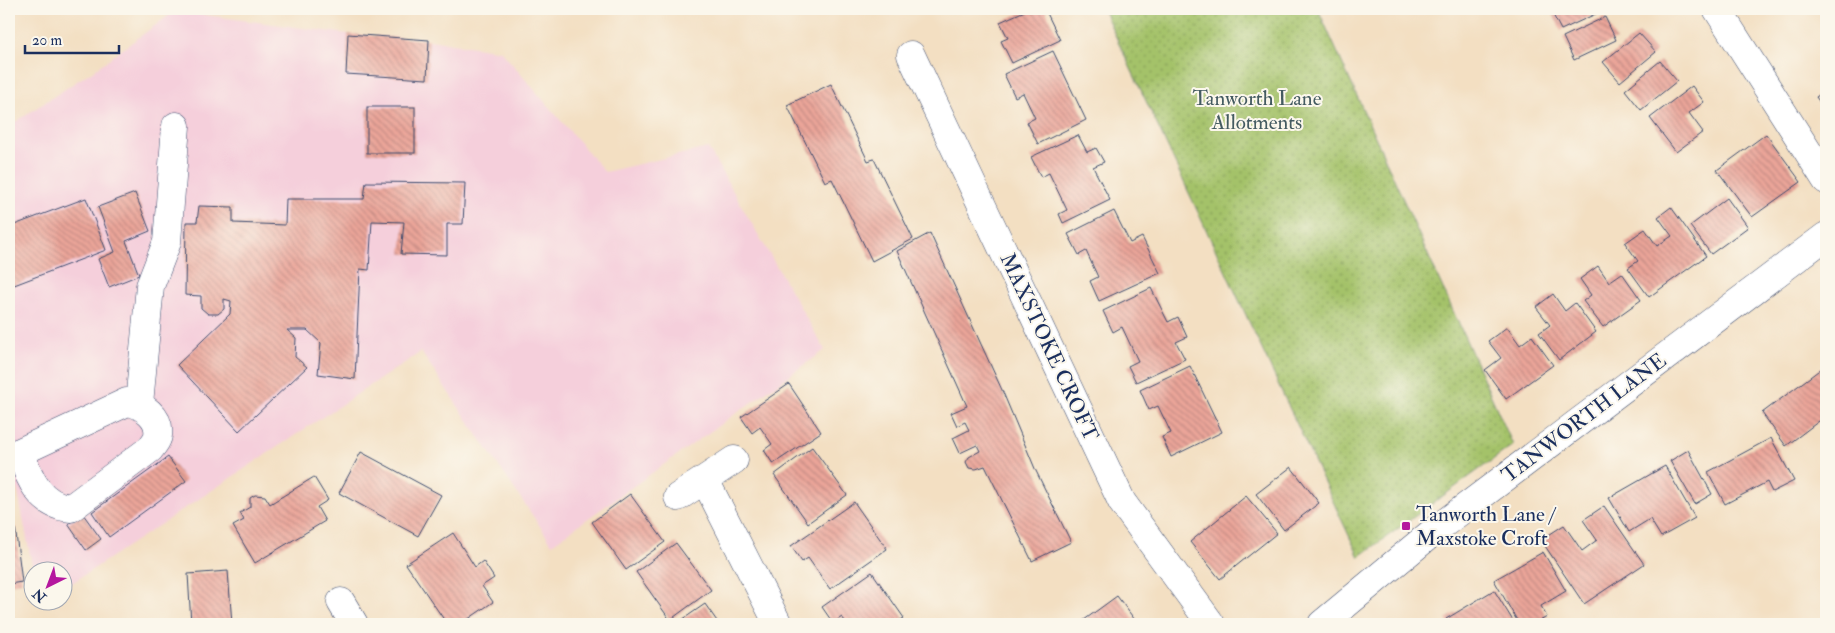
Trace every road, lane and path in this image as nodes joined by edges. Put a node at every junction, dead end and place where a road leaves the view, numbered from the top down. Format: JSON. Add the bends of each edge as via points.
{"nodes":[{"id":1,"x":1717,"y":9,"type":"edge"},
{"id":2,"x":911,"y":55,"type":"dead end"},
{"id":3,"x":176,"y":126,"type":"dead end"},
{"id":4,"x":1826,"y":180,"type":"edge"},
{"id":5,"x":1826,"y":236,"type":"edge"},
{"id":6,"x":139,"y":404,"type":"junction"},
{"id":7,"x":14,"y":454,"type":"edge"},
{"id":8,"x":734,"y":460,"type":"dead end"},
{"id":9,"x":705,"y":480,"type":"junction"},
{"id":10,"x":678,"y":497,"type":"dead end"},
{"id":11,"x":778,"y":624,"type":"edge"},
{"id":12,"x":1211,"y":624,"type":"edge"},
{"id":13,"x":1322,"y":624,"type":"edge"}],
"edges":[{"from":1,"to":4,"type":"street"},
{"from":2,"to":12,"type":"street","name":"MAXSTOKE CROFT","via":[[1122,502]]},
{"from":3,"to":6,"type":"street","via":[[167,242],[150,286]]},
{"from":5,"to":13,"type":"street","name":"TANWORTH LANE","via":[[1434,531]]},
{"from":6,"to":7,"type":"street","via":[[127,402]]},
{"from":6,"to":7,"type":"street","via":[[157,424],[158,436],[150,449],[71,508],[43,498]]},
{"from":8,"to":9,"type":"street"},
{"from":9,"to":10,"type":"street"},
{"from":9,"to":11,"type":"street"}]}
